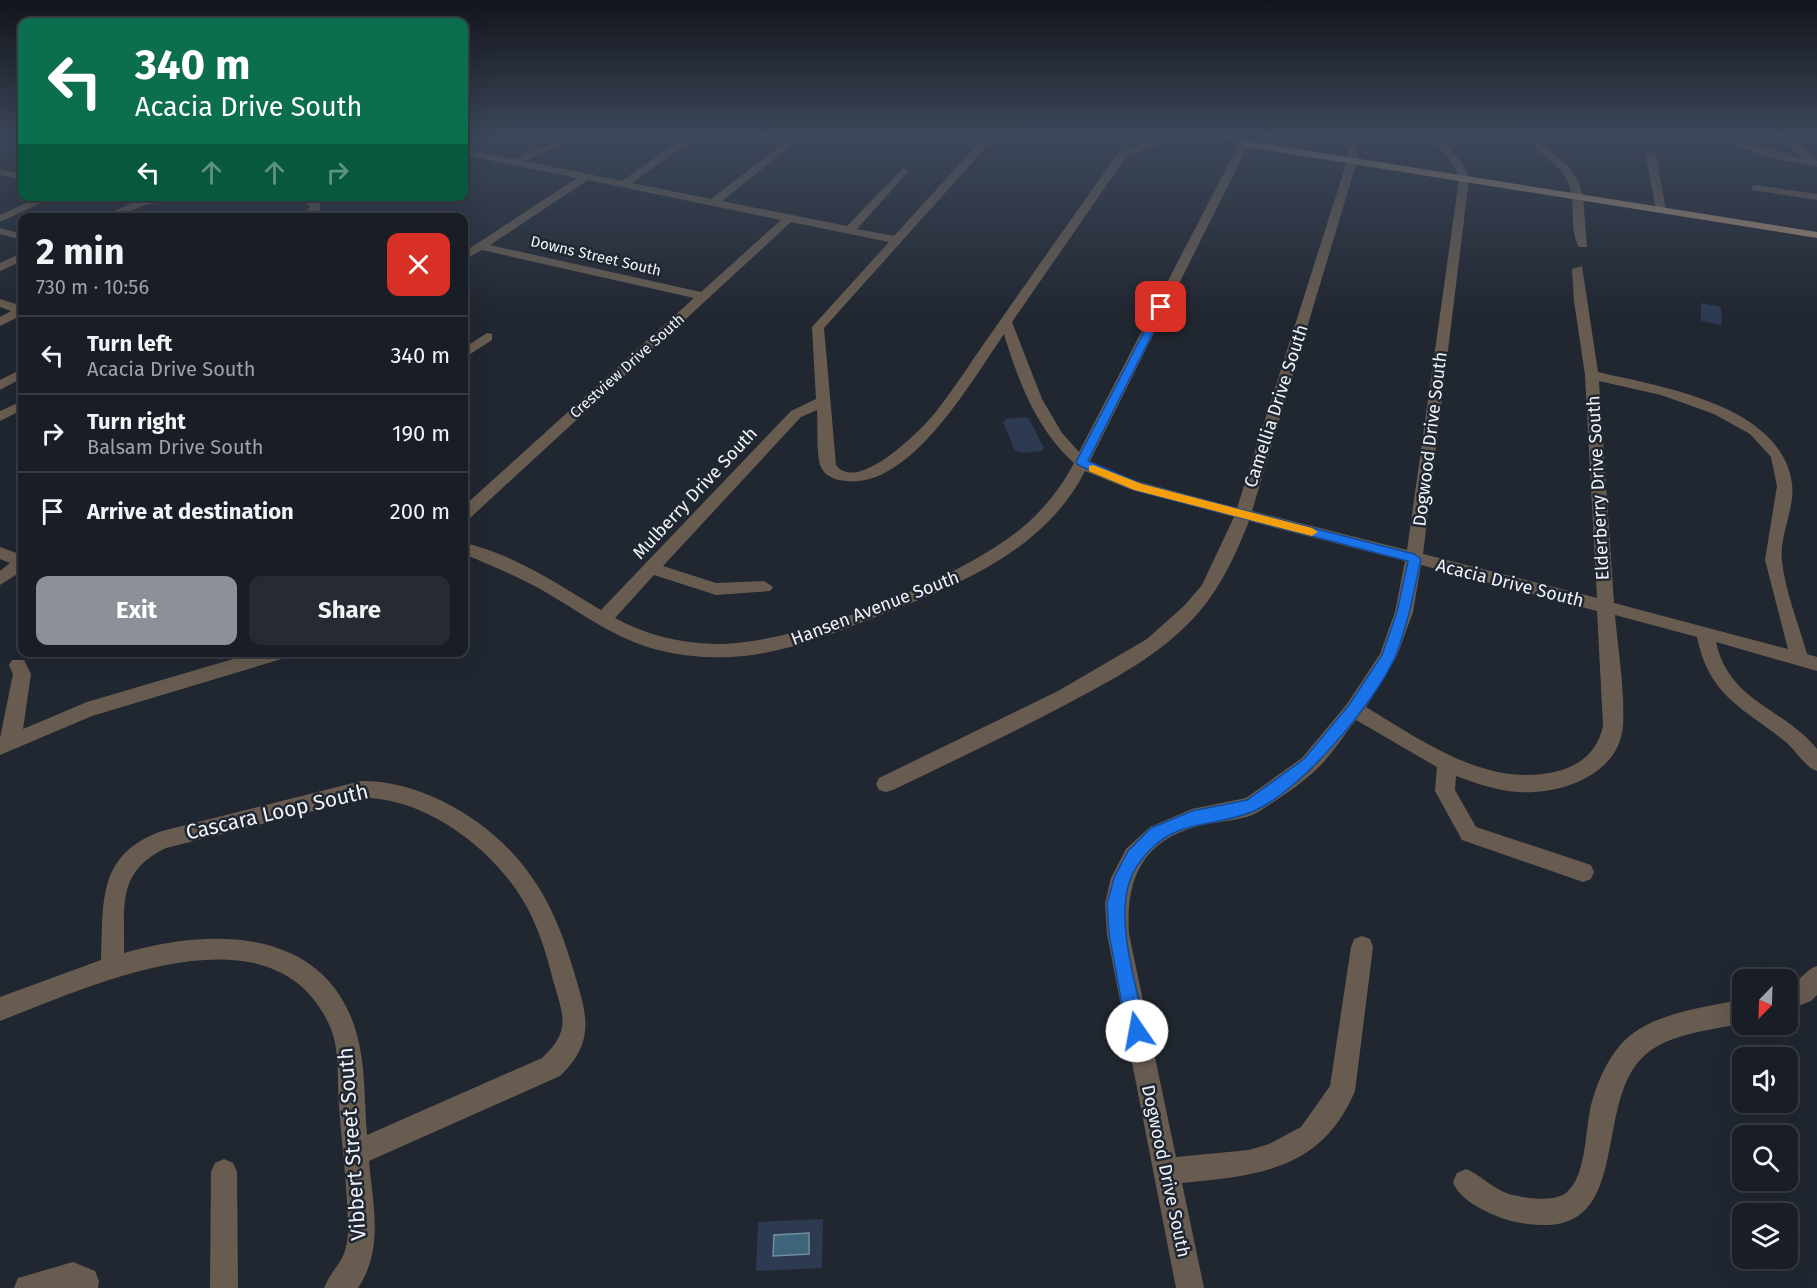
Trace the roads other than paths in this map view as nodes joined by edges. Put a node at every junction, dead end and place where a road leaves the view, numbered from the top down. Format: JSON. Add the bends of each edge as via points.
{"nodes":[{"id":1,"x":558,"y":195,"type":"edge"},
{"id":2,"x":680,"y":195,"type":"edge"},
{"id":3,"x":723,"y":195,"type":"edge"},
{"id":4,"x":881,"y":195,"type":"edge"},
{"id":5,"x":938,"y":195,"type":"edge"},
{"id":6,"x":1093,"y":195,"type":"edge"},
{"id":7,"x":1218,"y":195,"type":"edge"},
{"id":8,"x":1341,"y":195,"type":"edge"},
{"id":9,"x":1462,"y":195,"type":"edge"},
{"id":10,"x":1565,"y":195,"type":"edge"},
{"id":11,"x":1658,"y":195,"type":"edge"},
{"id":12,"x":1577,"y":197,"type":"junction"},
{"id":13,"x":40,"y":201,"type":"edge"},
{"id":14,"x":150,"y":201,"type":"edge"},
{"id":15,"x":309,"y":201,"type":"edge"},
{"id":16,"x":714,"y":202,"type":"junction"},
{"id":17,"x":1661,"y":210,"type":"junction"},
{"id":18,"x":116,"y":213,"type":"edge"},
{"id":19,"x":312,"y":213,"type":"edge"},
{"id":20,"x":790,"y":217,"type":"junction"},
{"id":21,"x":0,"y":219,"type":"edge"},
{"id":22,"x":850,"y":230,"type":"junction"},
{"id":23,"x":0,"y":231,"type":"edge"},
{"id":24,"x":1817,"y":235,"type":"edge"},
{"id":25,"x":18,"y":236,"type":"edge"},
{"id":26,"x":897,"y":240,"type":"junction"},
{"id":27,"x":1583,"y":245,"type":"dead end"},
{"id":28,"x":480,"y":246,"type":"junction"},
{"id":29,"x":468,"y":254,"type":"edge"},
{"id":30,"x":18,"y":259,"type":"edge"},
{"id":31,"x":0,"y":267,"type":"edge"},
{"id":32,"x":1578,"y":269,"type":"dead end"},
{"id":33,"x":704,"y":296,"type":"junction"},
{"id":34,"x":0,"y":303,"type":"edge"},
{"id":35,"x":18,"y":309,"type":"edge"},
{"id":36,"x":18,"y":312,"type":"edge"},
{"id":37,"x":0,"y":322,"type":"edge"},
{"id":38,"x":1007,"y":324,"type":"junction"},
{"id":39,"x":487,"y":337,"type":"dead end"},
{"id":40,"x":468,"y":351,"type":"edge"},
{"id":41,"x":982,"y":355,"type":"junction"},
{"id":42,"x":1017,"y":360,"type":"junction"},
{"id":43,"x":18,"y":375,"type":"edge"},
{"id":44,"x":1592,"y":375,"type":"junction"},
{"id":45,"x":0,"y":386,"type":"edge"},
{"id":46,"x":0,"y":392,"type":"edge"},
{"id":47,"x":18,"y":398,"type":"edge"},
{"id":48,"x":822,"y":402,"type":"junction"},
{"id":49,"x":18,"y":407,"type":"edge"},
{"id":50,"x":0,"y":417,"type":"edge"},
{"id":51,"x":1082,"y":462,"type":"junction"},
{"id":52,"x":468,"y":510,"type":"edge"},
{"id":53,"x":1242,"y":515,"type":"junction"},
{"id":54,"x":468,"y":550,"type":"edge"},
{"id":55,"x":0,"y":553,"type":"edge"},
{"id":56,"x":1414,"y":559,"type":"junction"},
{"id":57,"x":18,"y":560,"type":"edge"},
{"id":58,"x":18,"y":565,"type":"edge"},
{"id":59,"x":651,"y":568,"type":"junction"},
{"id":60,"x":0,"y":579,"type":"edge"},
{"id":61,"x":764,"y":587,"type":"dead end"},
{"id":62,"x":1605,"y":606,"type":"junction"},
{"id":63,"x":603,"y":619,"type":"junction"},
{"id":64,"x":1705,"y":632,"type":"junction"},
{"id":65,"x":265,"y":657,"type":"edge"},
{"id":66,"x":1799,"y":658,"type":"junction"},
{"id":67,"x":1817,"y":664,"type":"edge"},
{"id":68,"x":18,"y":665,"type":"dead end"},
{"id":69,"x":1354,"y":709,"type":"junction"},
{"id":70,"x":5,"y":744,"type":"edge"},
{"id":71,"x":1447,"y":762,"type":"junction"},
{"id":72,"x":1817,"y":763,"type":"edge"},
{"id":73,"x":886,"y":784,"type":"dead end"},
{"id":74,"x":1583,"y":872,"type":"dead end"},
{"id":75,"x":1362,"y":947,"type":"dead end"},
{"id":76,"x":112,"y":968,"type":"junction"},
{"id":77,"x":1817,"y":977,"type":"edge"},
{"id":78,"x":1798,"y":995,"type":"edge"},
{"id":79,"x":0,"y":1009,"type":"edge"},
{"id":80,"x":1732,"y":1014,"type":"edge"},
{"id":81,"x":355,"y":1154,"type":"junction"},
{"id":82,"x":1167,"y":1171,"type":"junction"},
{"id":83,"x":224,"y":1172,"type":"dead end"},
{"id":84,"x":1466,"y":1182,"type":"dead end"},
{"id":85,"x":341,"y":1286,"type":"edge"},
{"id":86,"x":28,"y":1288,"type":"edge"},
{"id":87,"x":84,"y":1288,"type":"edge"},
{"id":88,"x":224,"y":1288,"type":"edge"},
{"id":89,"x":1190,"y":1288,"type":"edge"}],
"edges":[{"from":1,"to":28,"type":"street"},
{"from":2,"to":16,"type":"street"},
{"from":3,"to":16,"type":"street"},
{"from":4,"to":22,"type":"street"},
{"from":5,"to":26,"type":"street"},
{"from":6,"to":38,"type":"street"},
{"from":7,"to":51,"type":"street","name":"Hansen Avenue South"},
{"from":8,"to":53,"type":"street","name":"Camellia Drive South"},
{"from":9,"to":56,"type":"street","name":"Dogwood Drive South"},
{"from":10,"to":12,"type":"main road"},
{"from":11,"to":17,"type":"street"},
{"from":12,"to":17,"type":"main road"},
{"from":12,"to":27,"type":"street"},
{"from":13,"to":21,"type":"street"},
{"from":14,"to":18,"type":"street"},
{"from":15,"to":19,"type":"street","via":[[316,205]]},
{"from":16,"to":20,"type":"street"},
{"from":17,"to":24,"type":"main road"},
{"from":20,"to":22,"type":"street"},
{"from":20,"to":33,"type":"street","name":"Crestview Drive South"},
{"from":22,"to":26,"type":"street"},
{"from":23,"to":25,"type":"street"},
{"from":26,"to":48,"type":"street","via":[[821,323],[817,336]]},
{"from":28,"to":29,"type":"street"},
{"from":28,"to":33,"type":"street","name":"Downs Street South"},
{"from":30,"to":31,"type":"street"},
{"from":32,"to":44,"type":"street","name":"Elderberry Drive South"},
{"from":33,"to":52,"type":"street","name":"Crestview Drive South"},
{"from":34,"to":35,"type":"street"},
{"from":36,"to":37,"type":"street"},
{"from":38,"to":41,"type":"street"},
{"from":38,"to":42,"type":"street","name":"Acacia Drive South"},
{"from":39,"to":40,"type":"street"},
{"from":41,"to":42,"type":"street","via":[[999,351]]},
{"from":41,"to":48,"type":"street","via":[[939,417],[916,441],[873,474],[858,478],[837,475],[828,465]]},
{"from":42,"to":51,"type":"street","name":"Acacia Drive South","via":[[1051,429]]},
{"from":43,"to":45,"type":"street"},
{"from":44,"to":62,"type":"street","name":"Elderberry Drive South"},
{"from":44,"to":66,"type":"street","via":[[1687,399],[1740,421],[1765,439],[1778,456],[1785,486],[1773,560]]},
{"from":46,"to":47,"type":"street"},
{"from":48,"to":59,"type":"street","name":"Mulberry Drive South","via":[[796,414]]},
{"from":49,"to":50,"type":"street"},
{"from":51,"to":53,"type":"street","name":"Acacia Drive South","via":[[1138,487]]},
{"from":51,"to":63,"type":"street","name":"Hansen Avenue South","via":[[1056,506],[988,561],[926,591],[800,639],[732,652],[688,650],[631,634]]},
{"from":53,"to":56,"type":"street","name":"Acacia Drive South"},
{"from":53,"to":73,"type":"street","name":"Camellia Drive South","via":[[1208,589],[1178,624],[1141,654]]},
{"from":54,"to":63,"type":"street","name":"Hansen Avenue South","via":[[545,585]]},
{"from":55,"to":57,"type":"street"},
{"from":56,"to":62,"type":"street","name":"Acacia Drive South"},
{"from":56,"to":69,"type":"street","name":"Dogwood Drive South","via":[[1404,612],[1388,656]]},
{"from":58,"to":60,"type":"street"},
{"from":59,"to":61,"type":"street","via":[[716,589]]},
{"from":59,"to":63,"type":"street","name":"Mulberry Drive South"},
{"from":62,"to":64,"type":"street","name":"Acacia Drive South"},
{"from":62,"to":71,"type":"street","name":"Elderberry Drive South","via":[[1613,725],[1609,746],[1591,766],[1570,777],[1539,783],[1493,778]]},
{"from":64,"to":66,"type":"street","name":"Acacia Drive South"},
{"from":64,"to":72,"type":"street","via":[[1715,670],[1736,697],[1795,738]]},
{"from":65,"to":70,"type":"street","via":[[87,710]]},
{"from":66,"to":67,"type":"street","name":"Acacia Drive South"},
{"from":68,"to":70,"type":"street","via":[[22,674]]},
{"from":69,"to":71,"type":"street","name":"Elderberry Drive South"},
{"from":69,"to":82,"type":"street","name":"Dogwood Drive South","via":[[1309,764],[1286,782],[1251,806],[1192,818],[1156,832],[1134,856],[1122,878],[1116,904],[1118,934]]},
{"from":71,"to":74,"type":"street","via":[[1444,791],[1469,834]]},
{"from":75,"to":82,"type":"street","via":[[1342,1091],[1310,1136],[1274,1156],[1249,1163]]},
{"from":76,"to":79,"type":"street","name":"Vibbert Street South"},
{"from":76,"to":81,"type":"street","name":"Vibbert Street South","via":[[177,952],[217,949],[273,956],[294,967],[330,1001],[344,1031]]},
{"from":76,"to":81,"type":"street","name":"Cascara Loop South","via":[[118,877],[142,849],[162,840],[379,788],[433,808],[469,827],[500,853],[525,882],[543,914],[571,1001],[575,1040],[565,1056],[551,1067]]},
{"from":77,"to":78,"type":"street"},
{"from":80,"to":84,"type":"street","via":[[1665,1031],[1647,1038],[1631,1051],[1607,1094],[1584,1191],[1569,1208],[1515,1211],[1493,1203]]},
{"from":81,"to":85,"type":"street","name":"Vibbert Street South","via":[[362,1240],[357,1261]]},
{"from":82,"to":89,"type":"street","name":"Dogwood Drive South"},
{"from":83,"to":88,"type":"street"},
{"from":86,"to":87,"type":"street","via":[[73,1276],[84,1281]]}]}
